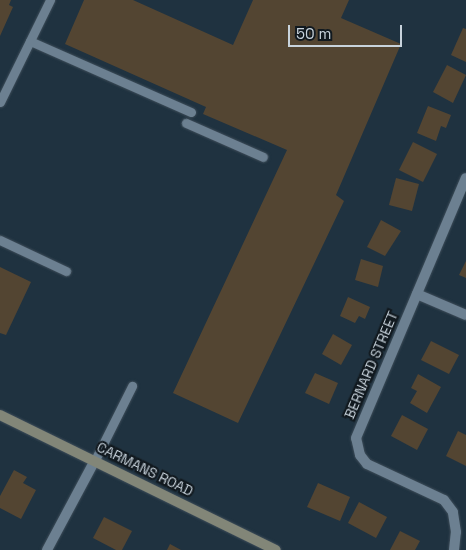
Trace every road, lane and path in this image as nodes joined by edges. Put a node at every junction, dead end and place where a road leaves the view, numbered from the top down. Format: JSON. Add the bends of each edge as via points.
{"nodes":[{"id":1,"x":50,"y":0,"type":"edge"},
{"id":2,"x":30,"y":41,"type":"junction"},
{"id":3,"x":4,"y":86,"type":"edge"},
{"id":4,"x":0,"y":102,"type":"edge"},
{"id":5,"x":191,"y":112,"type":"dead end"},
{"id":6,"x":186,"y":123,"type":"dead end"},
{"id":7,"x":263,"y":157,"type":"dead end"},
{"id":8,"x":466,"y":178,"type":"edge"},
{"id":9,"x":0,"y":240,"type":"edge"},
{"id":10,"x":66,"y":271,"type":"dead end"},
{"id":11,"x":417,"y":294,"type":"junction"},
{"id":12,"x":466,"y":315,"type":"edge"},
{"id":13,"x":132,"y":386,"type":"dead end"},
{"id":14,"x":0,"y":415,"type":"edge"},
{"id":15,"x":95,"y":460,"type":"junction"},
{"id":16,"x":46,"y":550,"type":"edge"},
{"id":17,"x":276,"y":550,"type":"edge"},
{"id":18,"x":454,"y":550,"type":"edge"}],
"edges":[{"from":1,"to":2,"type":"lane"},
{"from":2,"to":3,"type":"lane"},
{"from":2,"to":5,"type":"lane"},
{"from":3,"to":4,"type":"lane"},
{"from":6,"to":7,"type":"lane"},
{"from":8,"to":11,"type":"street","name":"BERNARD STREET"},
{"from":9,"to":10,"type":"lane"},
{"from":11,"to":12,"type":"street"},
{"from":11,"to":18,"type":"street","name":"BERNARD STREET","via":[[356,438],[360,455],[367,464],[444,500],[454,512]]},
{"from":13,"to":15,"type":"lane"},
{"from":14,"to":15,"type":"street","name":"CARMANS ROAD"},
{"from":15,"to":16,"type":"street"},
{"from":15,"to":17,"type":"street","name":"CARMANS ROAD"}]}
